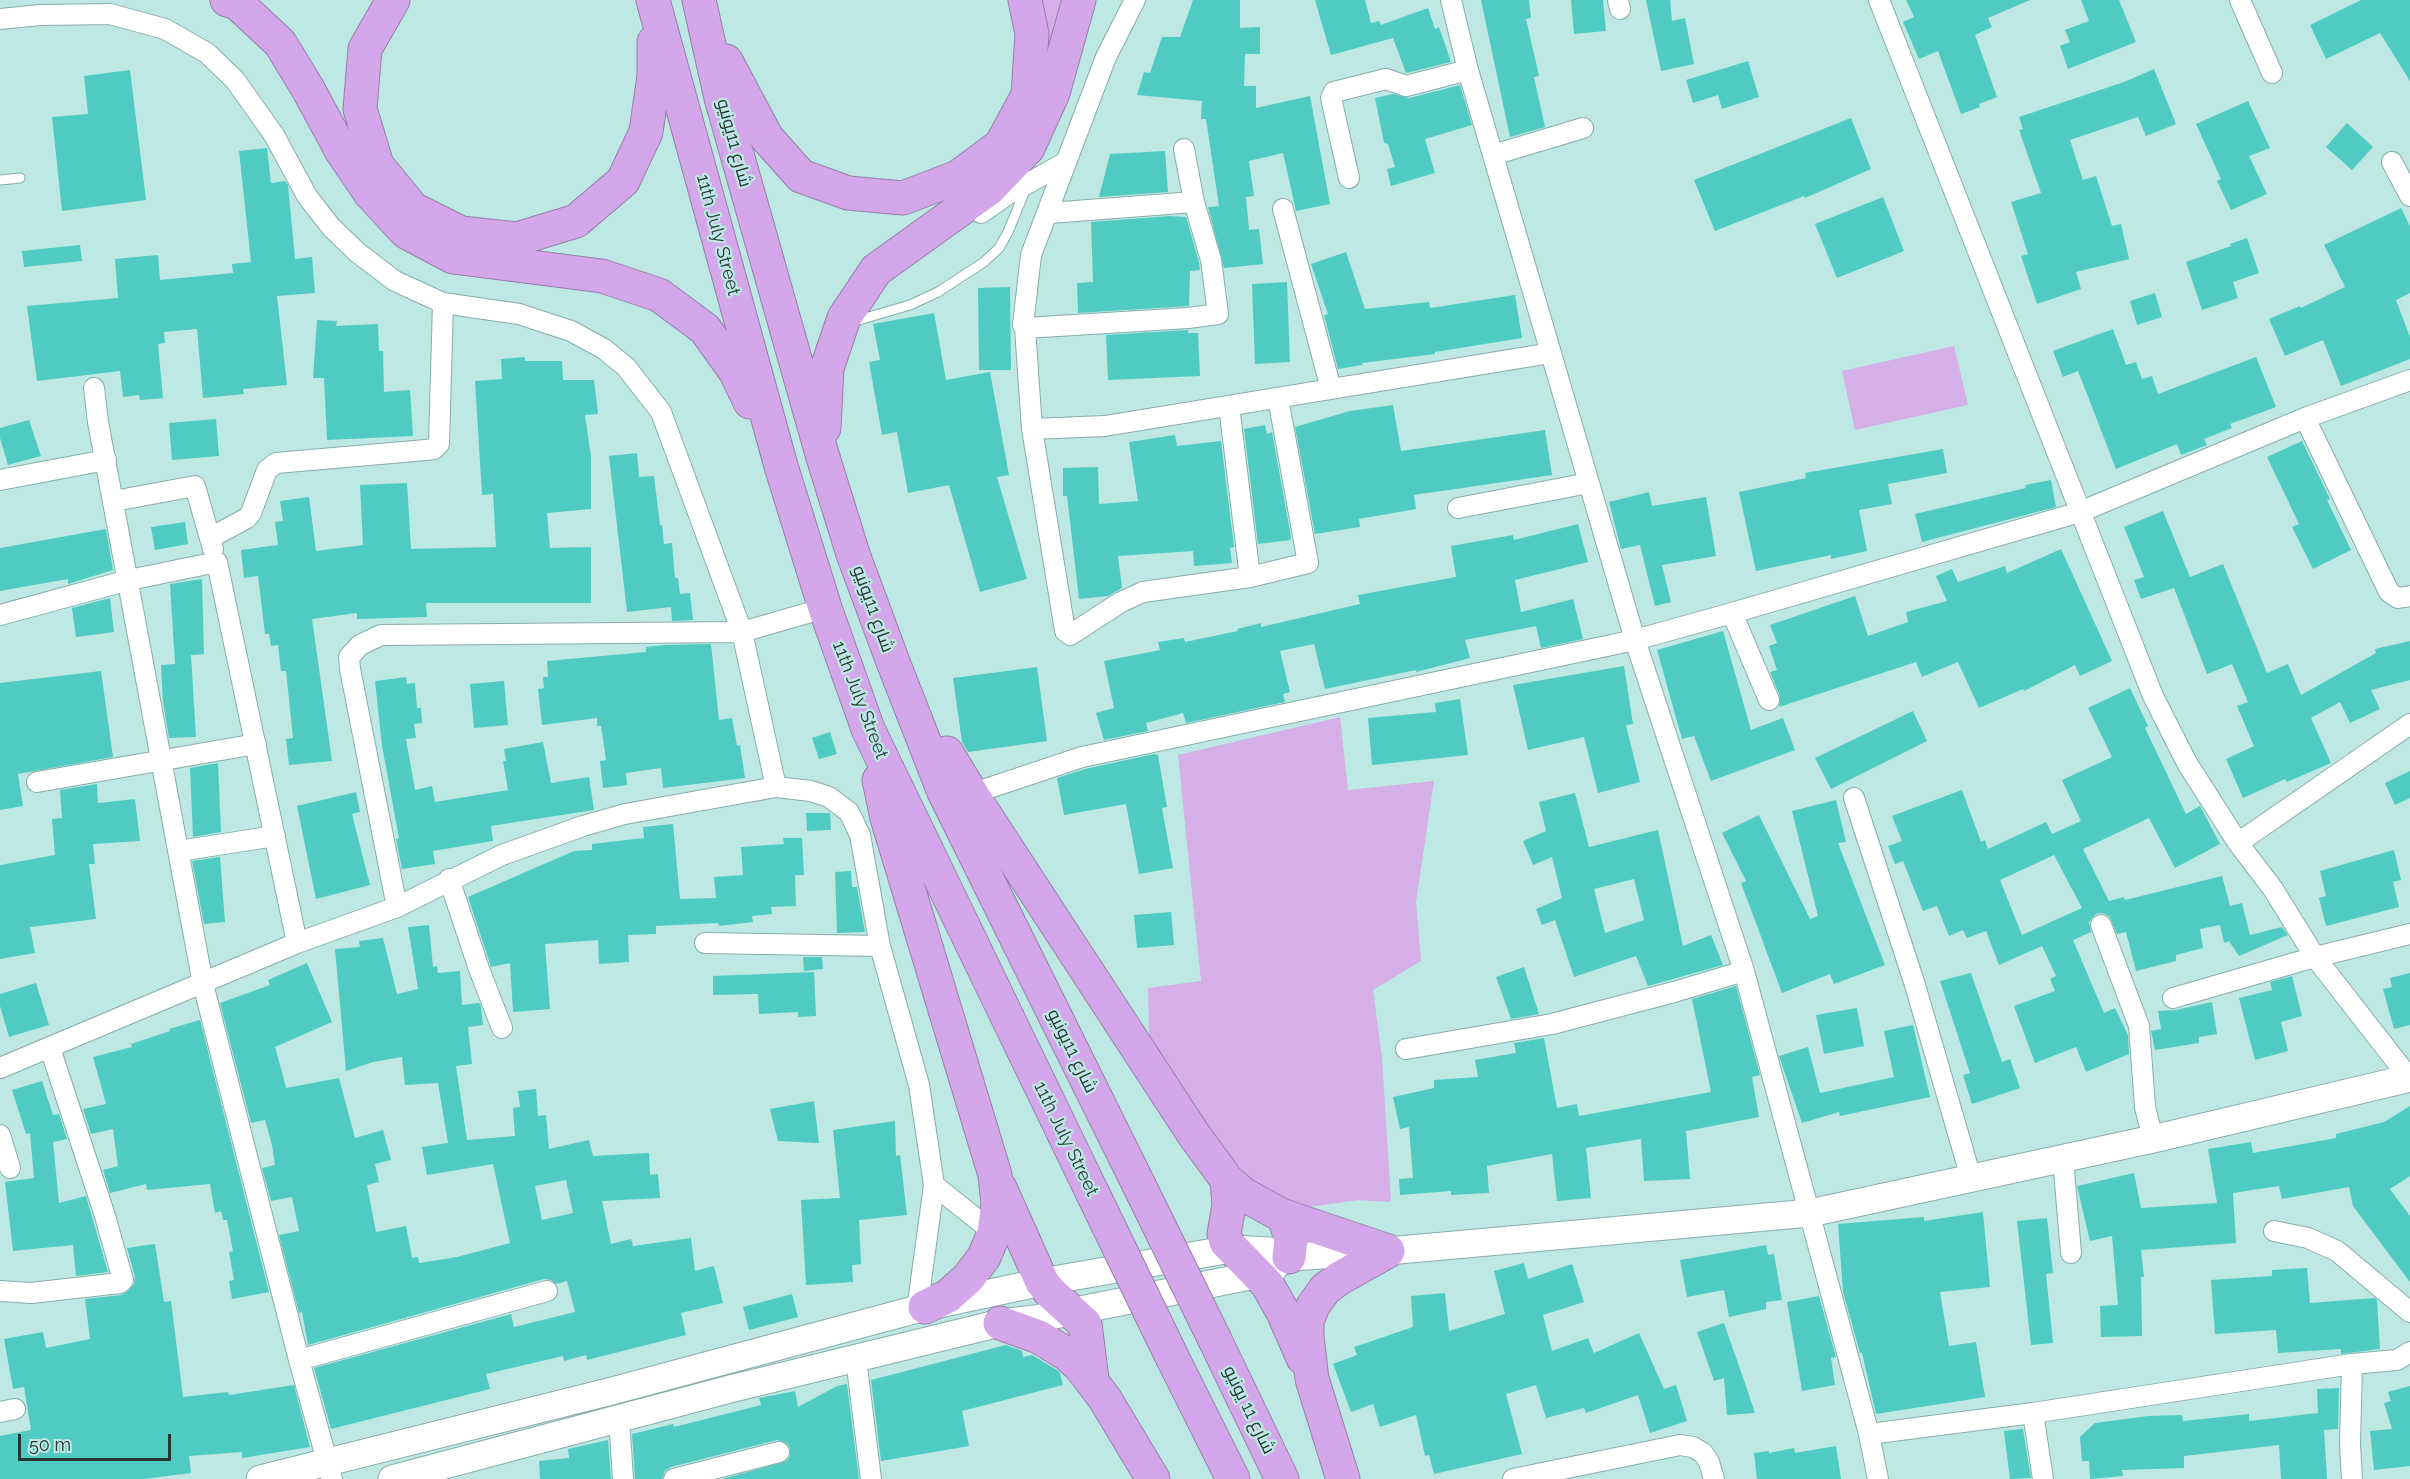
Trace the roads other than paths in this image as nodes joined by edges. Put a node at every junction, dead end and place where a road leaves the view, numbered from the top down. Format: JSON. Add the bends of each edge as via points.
{"nodes":[{"id":1,"x":227,"y":0,"type":"edge"},
{"id":2,"x":393,"y":0,"type":"edge"},
{"id":3,"x":1025,"y":0,"type":"edge"},
{"id":4,"x":1079,"y":0,"type":"edge"},
{"id":5,"x":1135,"y":0,"type":"edge"},
{"id":6,"x":1451,"y":0,"type":"edge"},
{"id":7,"x":1880,"y":0,"type":"edge"},
{"id":8,"x":2240,"y":0,"type":"edge"},
{"id":9,"x":653,"y":1,"type":"edge"},
{"id":10,"x":700,"y":3,"type":"edge"},
{"id":11,"x":0,"y":19,"type":"edge"},
{"id":12,"x":1468,"y":70,"type":"junction"},
{"id":13,"x":2272,"y":73,"type":"dead end"},
{"id":14,"x":1583,"y":128,"type":"dead end"},
{"id":15,"x":1184,"y":149,"type":"dead end"},
{"id":16,"x":1493,"y":155,"type":"junction"},
{"id":17,"x":1066,"y":162,"type":"junction"},
{"id":18,"x":2392,"y":162,"type":"dead end"},
{"id":19,"x":1348,"y":177,"type":"dead end"},
{"id":20,"x":20,"y":178,"type":"dead end"},
{"id":21,"x":0,"y":180,"type":"edge"},
{"id":22,"x":1029,"y":183,"type":"junction"},
{"id":23,"x":2410,"y":195,"type":"edge"},
{"id":24,"x":1194,"y":202,"type":"junction"},
{"id":25,"x":1283,"y":208,"type":"dead end"},
{"id":26,"x":1049,"y":213,"type":"junction"},
{"id":27,"x":443,"y":303,"type":"junction"},
{"id":28,"x":855,"y":321,"type":"junction"},
{"id":29,"x":1025,"y":328,"type":"junction"},
{"id":30,"x":1551,"y":353,"type":"junction"},
{"id":31,"x":827,"y":368,"type":"junction"},
{"id":32,"x":2410,"y":380,"type":"edge"},
{"id":33,"x":94,"y":388,"type":"dead end"},
{"id":34,"x":1330,"y":389,"type":"junction"},
{"id":35,"x":1278,"y":398,"type":"junction"},
{"id":36,"x":1229,"y":406,"type":"junction"},
{"id":37,"x":2306,"y":418,"type":"junction"},
{"id":38,"x":1032,"y":429,"type":"junction"},
{"id":39,"x":822,"y":454,"type":"junction"},
{"id":40,"x":106,"y":460,"type":"junction"},
{"id":41,"x":781,"y":466,"type":"junction"},
{"id":42,"x":0,"y":480,"type":"edge"},
{"id":43,"x":1589,"y":483,"type":"junction"},
{"id":44,"x":114,"y":501,"type":"junction"},
{"id":45,"x":1458,"y":507,"type":"dead end"},
{"id":46,"x":2080,"y":512,"type":"junction"},
{"id":47,"x":210,"y":537,"type":"junction"},
{"id":48,"x":217,"y":562,"type":"junction"},
{"id":49,"x":1250,"y":577,"type":"junction"},
{"id":50,"x":129,"y":580,"type":"junction"},
{"id":51,"x":2410,"y":596,"type":"edge"},
{"id":52,"x":825,"y":608,"type":"junction"},
{"id":53,"x":1732,"y":613,"type":"junction"},
{"id":54,"x":0,"y":615,"type":"edge"},
{"id":55,"x":742,"y":632,"type":"junction"},
{"id":56,"x":1635,"y":640,"type":"junction"},
{"id":57,"x":893,"y":662,"type":"junction"},
{"id":58,"x":1770,"y":700,"type":"dead end"},
{"id":59,"x":2410,"y":724,"type":"edge"},
{"id":60,"x":868,"y":729,"type":"junction"},
{"id":61,"x":255,"y":744,"type":"junction"},
{"id":62,"x":162,"y":760,"type":"junction"},
{"id":63,"x":37,"y":782,"type":"dead end"},
{"id":64,"x":776,"y":787,"type":"junction"},
{"id":65,"x":971,"y":794,"type":"junction"},
{"id":66,"x":1854,"y":798,"type":"dead end"},
{"id":67,"x":275,"y":836,"type":"junction"},
{"id":68,"x":2238,"y":843,"type":"junction"},
{"id":69,"x":179,"y":851,"type":"junction"},
{"id":70,"x":449,"y":879,"type":"junction"},
{"id":71,"x":397,"y":907,"type":"junction"},
{"id":72,"x":2101,"y":925,"type":"dead end"},
{"id":73,"x":2410,"y":934,"type":"edge"},
{"id":74,"x":297,"y":943,"type":"junction"},
{"id":75,"x":705,"y":943,"type":"dead end"},
{"id":76,"x":880,"y":946,"type":"junction"},
{"id":77,"x":2315,"y":957,"type":"junction"},
{"id":78,"x":1744,"y":971,"type":"junction"},
{"id":79,"x":203,"y":984,"type":"junction"},
{"id":80,"x":2172,"y":998,"type":"dead end"},
{"id":81,"x":502,"y":1028,"type":"dead end"},
{"id":82,"x":50,"y":1048,"type":"junction"},
{"id":83,"x":1406,"y":1049,"type":"dead end"},
{"id":84,"x":0,"y":1068,"type":"edge"},
{"id":85,"x":2410,"y":1078,"type":"edge"},
{"id":86,"x":0,"y":1135,"type":"edge"},
{"id":87,"x":2153,"y":1139,"type":"junction"},
{"id":88,"x":2063,"y":1160,"type":"junction"},
{"id":89,"x":10,"y":1168,"type":"dead end"},
{"id":90,"x":995,"y":1175,"type":"junction"},
{"id":91,"x":1971,"y":1178,"type":"junction"},
{"id":92,"x":1227,"y":1180,"type":"junction"},
{"id":93,"x":934,"y":1185,"type":"junction"},
{"id":94,"x":1810,"y":1213,"type":"junction"},
{"id":95,"x":1281,"y":1215,"type":"junction"},
{"id":96,"x":2274,"y":1231,"type":"dead end"},
{"id":97,"x":994,"y":1233,"type":"junction"},
{"id":98,"x":1231,"y":1249,"type":"junction"},
{"id":99,"x":1388,"y":1251,"type":"junction"},
{"id":100,"x":2071,"y":1253,"type":"dead end"},
{"id":101,"x":1289,"y":1257,"type":"junction"},
{"id":102,"x":1260,"y":1274,"type":"junction"},
{"id":103,"x":1042,"y":1281,"type":"junction"},
{"id":104,"x":0,"y":1291,"type":"edge"},
{"id":105,"x":547,"y":1291,"type":"dead end"},
{"id":106,"x":921,"y":1309,"type":"junction"},
{"id":107,"x":1070,"y":1311,"type":"junction"},
{"id":108,"x":2410,"y":1312,"type":"edge"},
{"id":109,"x":1000,"y":1323,"type":"joint"},
{"id":110,"x":1037,"y":1328,"type":"junction"},
{"id":111,"x":1215,"y":1340,"type":"joint"},
{"id":112,"x":2410,"y":1352,"type":"edge"},
{"id":113,"x":856,"y":1359,"type":"junction"},
{"id":114,"x":299,"y":1360,"type":"junction"},
{"id":115,"x":2352,"y":1364,"type":"junction"},
{"id":116,"x":1092,"y":1379,"type":"junction"},
{"id":117,"x":1312,"y":1379,"type":"junction"},
{"id":118,"x":2033,"y":1413,"type":"junction"},
{"id":119,"x":619,"y":1419,"type":"junction"},
{"id":120,"x":1869,"y":1434,"type":"junction"},
{"id":121,"x":779,"y":1452,"type":"dead end"},
{"id":122,"x":329,"y":1470,"type":"edge"},
{"id":123,"x":260,"y":1479,"type":"edge"},
{"id":124,"x":393,"y":1479,"type":"edge"},
{"id":125,"x":623,"y":1479,"type":"edge"},
{"id":126,"x":674,"y":1479,"type":"edge"},
{"id":127,"x":871,"y":1479,"type":"edge"},
{"id":128,"x":1153,"y":1479,"type":"edge"},
{"id":129,"x":1233,"y":1479,"type":"edge"},
{"id":130,"x":1282,"y":1479,"type":"edge"},
{"id":131,"x":1343,"y":1479,"type":"edge"},
{"id":132,"x":1513,"y":1479,"type":"edge"},
{"id":133,"x":1714,"y":1479,"type":"edge"},
{"id":134,"x":1878,"y":1479,"type":"edge"},
{"id":135,"x":2043,"y":1479,"type":"edge"},
{"id":136,"x":2352,"y":1479,"type":"edge"}],
"edges":[{"from":1,"to":41,"type":"highway","via":[[237,3],[280,43],[370,194],[406,232],[453,256],[602,276],[659,295],[705,329],[723,354]]},
{"from":2,"to":9,"type":"highway","via":[[365,49],[360,109],[377,165],[413,209],[461,233],[517,239],[576,220],[623,181],[646,132],[654,76]]},
{"from":3,"to":10,"type":"highway","via":[[1032,34],[1028,95],[1001,145],[958,177],[903,198],[848,193],[801,176],[767,138],[742,95]]},
{"from":4,"to":31,"type":"highway","via":[[1053,93],[1028,148],[990,188],[876,270],[844,318]]},
{"from":5,"to":17,"type":"street","via":[[1106,57]]},
{"from":6,"to":12,"type":"street"},
{"from":7,"to":46,"type":"street"},
{"from":8,"to":13,"type":"street"},
{"from":9,"to":41,"type":"highway","name":"11th July Street"},
{"from":10,"to":39,"type":"highway","name":"شارع 11يونيو","via":[[721,98]]},
{"from":11,"to":27,"type":"street","via":[[110,14],[165,29],[207,54],[235,80],[332,227],[395,281]]},
{"from":12,"to":16,"type":"street"},
{"from":12,"to":19,"type":"street","via":[[1406,87],[1386,79],[1334,92],[1331,98]]},
{"from":14,"to":16,"type":"street"},
{"from":15,"to":24,"type":"street"},
{"from":16,"to":30,"type":"street"},
{"from":17,"to":22,"type":"street"},
{"from":17,"to":26,"type":"street"},
{"from":18,"to":23,"type":"street"},
{"from":20,"to":21,"type":"lane"},
{"from":22,"to":28,"type":"street","via":[[893,276]]},
{"from":22,"to":28,"type":"lane","via":[[999,248],[984,262],[929,297]]},
{"from":24,"to":26,"type":"street"},
{"from":24,"to":29,"type":"street","via":[[1211,260],[1218,314]]},
{"from":25,"to":34,"type":"street"},
{"from":26,"to":29,"type":"street","via":[[1031,255]]},
{"from":27,"to":47,"type":"street","via":[[439,444],[426,450],[276,464],[267,470],[247,518]]},
{"from":27,"to":55,"type":"street","via":[[519,314],[571,331],[604,349],[626,367],[661,412]]},
{"from":28,"to":31,"type":"street"},
{"from":29,"to":38,"type":"street"},
{"from":30,"to":34,"type":"street"},
{"from":30,"to":43,"type":"street"},
{"from":31,"to":39,"type":"highway"},
{"from":32,"to":37,"type":"street"},
{"from":33,"to":40,"type":"street"},
{"from":34,"to":35,"type":"street"},
{"from":35,"to":36,"type":"street"},
{"from":35,"to":49,"type":"street","via":[[1308,563]]},
{"from":36,"to":38,"type":"street","via":[[1105,426]]},
{"from":36,"to":49,"type":"street"},
{"from":37,"to":46,"type":"street"},
{"from":37,"to":51,"type":"street","via":[[2389,592],[2398,598]]},
{"from":38,"to":49,"type":"street","via":[[1065,631],[1070,635],[1143,592]]},
{"from":39,"to":57,"type":"highway","name":"شارع 11يونيو"},
{"from":40,"to":42,"type":"street"},
{"from":40,"to":44,"type":"street"},
{"from":41,"to":52,"type":"highway","name":"11th July Street"},
{"from":43,"to":45,"type":"street"},
{"from":43,"to":56,"type":"street"},
{"from":44,"to":47,"type":"street","via":[[195,486]]},
{"from":44,"to":50,"type":"street"},
{"from":46,"to":53,"type":"street"},
{"from":46,"to":68,"type":"street","via":[[2153,696],[2187,763]]},
{"from":47,"to":48,"type":"street"},
{"from":48,"to":50,"type":"street"},
{"from":48,"to":61,"type":"street"},
{"from":50,"to":54,"type":"street"},
{"from":50,"to":62,"type":"street"},
{"from":52,"to":55,"type":"street"},
{"from":52,"to":60,"type":"highway","name":"11th July Street"},
{"from":53,"to":56,"type":"street"},
{"from":53,"to":58,"type":"street"},
{"from":55,"to":64,"type":"street"},
{"from":55,"to":71,"type":"street","via":[[381,634],[360,645],[350,657],[350,669]]},
{"from":56,"to":65,"type":"street","via":[[1082,757]]},
{"from":56,"to":78,"type":"street"},
{"from":57,"to":65,"type":"highway"},
{"from":57,"to":111,"type":"highway","name":"شارع 11يونيو","bridge":true,"via":[[944,792]]},
{"from":59,"to":68,"type":"street"},
{"from":60,"to":90,"type":"highway","via":[[886,818]]},
{"from":60,"to":129,"type":"highway","name":"11th July Street","bridge":true},
{"from":61,"to":62,"type":"street"},
{"from":61,"to":67,"type":"street"},
{"from":62,"to":63,"type":"street"},
{"from":62,"to":69,"type":"street"},
{"from":64,"to":70,"type":"street","via":[[625,814],[502,855]]},
{"from":64,"to":76,"type":"street","via":[[829,797],[849,812],[860,835]]},
{"from":65,"to":92,"type":"highway"},
{"from":66,"to":91,"type":"street","via":[[1915,985]]},
{"from":67,"to":69,"type":"street"},
{"from":67,"to":74,"type":"street"},
{"from":68,"to":77,"type":"street","via":[[2273,889]]},
{"from":69,"to":79,"type":"street"},
{"from":70,"to":71,"type":"street"},
{"from":70,"to":81,"type":"street"},
{"from":71,"to":74,"type":"street"},
{"from":72,"to":87,"type":"street","via":[[2139,1026],[2145,1107]]},
{"from":73,"to":77,"type":"street"},
{"from":74,"to":79,"type":"street"},
{"from":75,"to":76,"type":"street"},
{"from":76,"to":93,"type":"street","via":[[919,1085]]},
{"from":77,"to":80,"type":"street"},
{"from":77,"to":85,"type":"street"},
{"from":78,"to":83,"type":"street","via":[[1571,1019]]},
{"from":78,"to":94,"type":"street"},
{"from":79,"to":82,"type":"street"},
{"from":79,"to":114,"type":"street"},
{"from":82,"to":84,"type":"street"},
{"from":82,"to":104,"type":"street","via":[[123,1280],[31,1293]]},
{"from":85,"to":87,"type":"main road"},
{"from":86,"to":89,"type":"street"},
{"from":87,"to":88,"type":"main road"},
{"from":88,"to":91,"type":"main road"},
{"from":88,"to":100,"type":"street"},
{"from":90,"to":97,"type":"highway","via":[[998,1204]]},
{"from":90,"to":103,"type":"highway"},
{"from":91,"to":94,"type":"main road"},
{"from":92,"to":95,"type":"highway","via":[[1243,1194]]},
{"from":92,"to":98,"type":"highway","via":[[1229,1205],[1224,1234]]},
{"from":93,"to":97,"type":"street"},
{"from":93,"to":106,"type":"street"},
{"from":94,"to":99,"type":"main road"},
{"from":94,"to":120,"type":"street"},
{"from":95,"to":99,"type":"highway"},
{"from":95,"to":101,"type":"highway","via":[[1291,1239]]},
{"from":96,"to":108,"type":"street","via":[[2308,1238],[2337,1251]]},
{"from":97,"to":106,"type":"highway","via":[[984,1257],[968,1278],[948,1296]]},
{"from":98,"to":101,"type":"main road","via":[[1270,1251]]},
{"from":98,"to":102,"type":"highway"},
{"from":98,"to":103,"type":"main road"},
{"from":99,"to":101,"type":"main road"},
{"from":99,"to":117,"type":"highway","via":[[1340,1278],[1313,1306],[1307,1322]]},
{"from":101,"to":102,"type":"main road"},
{"from":102,"to":107,"type":"main road"},
{"from":102,"to":117,"type":"highway","via":[[1276,1299]]},
{"from":103,"to":106,"type":"main road"},
{"from":103,"to":107,"type":"highway"},
{"from":103,"to":110,"type":"highway"},
{"from":105,"to":114,"type":"street"},
{"from":106,"to":122,"type":"main road"},
{"from":107,"to":110,"type":"main road"},
{"from":107,"to":116,"type":"highway","via":[[1087,1332]]},
{"from":109,"to":110,"type":"highway"},
{"from":109,"to":113,"type":"main road"},
{"from":110,"to":116,"type":"highway"},
{"from":111,"to":130,"type":"highway","name":"شارع 11 يونيو"},
{"from":112,"to":115,"type":"street","via":[[2397,1360]]},
{"from":113,"to":119,"type":"main road"},
{"from":113,"to":127,"type":"street"},
{"from":114,"to":122,"type":"street"},
{"from":115,"to":118,"type":"street"},
{"from":115,"to":136,"type":"street"},
{"from":116,"to":128,"type":"highway"},
{"from":117,"to":131,"type":"highway"},
{"from":118,"to":120,"type":"street"},
{"from":118,"to":135,"type":"street"},
{"from":119,"to":124,"type":"main road"},
{"from":119,"to":125,"type":"street"},
{"from":120,"to":134,"type":"street"},
{"from":121,"to":126,"type":"street"},
{"from":122,"to":123,"type":"main road"},
{"from":132,"to":133,"type":"street","via":[[1680,1446],[1703,1453]]}]}
